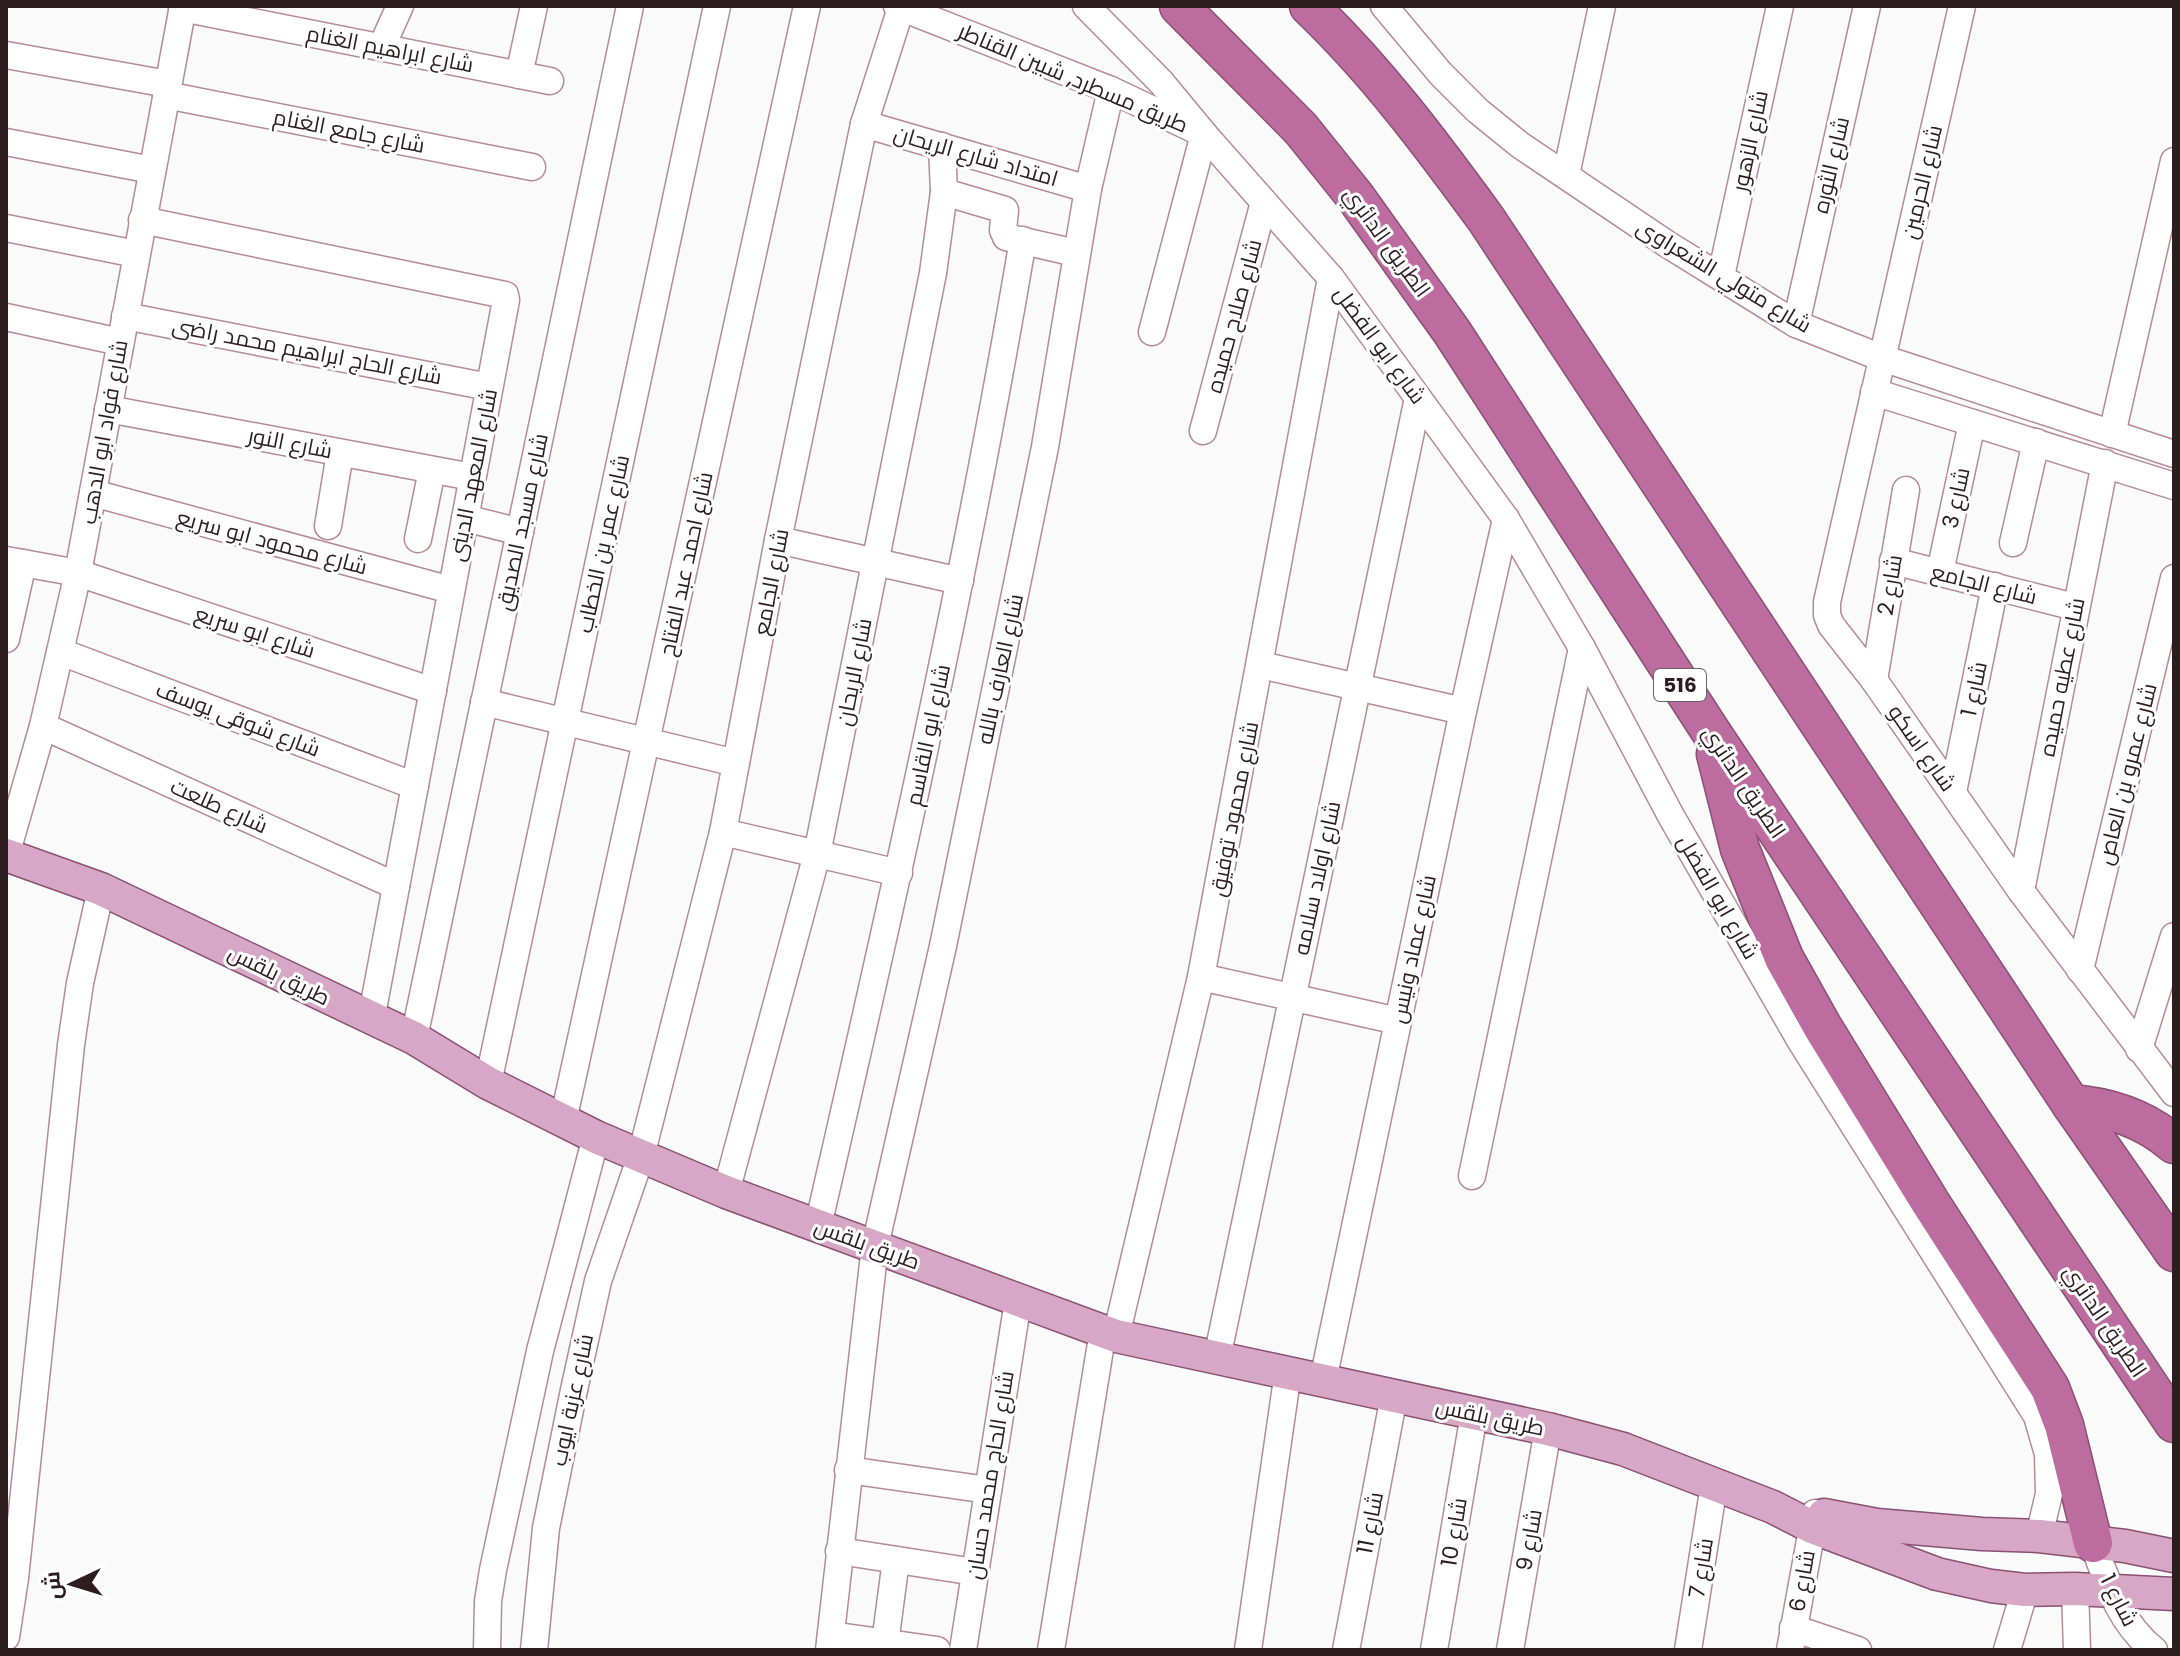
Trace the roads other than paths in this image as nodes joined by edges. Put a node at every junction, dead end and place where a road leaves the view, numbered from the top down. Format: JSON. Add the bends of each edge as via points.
{"nodes":[{"id":1,"x":400,"y":6,"type":"edge"},
{"id":2,"x":534,"y":6,"type":"edge"},
{"id":3,"x":630,"y":6,"type":"edge"},
{"id":4,"x":717,"y":6,"type":"edge"},
{"id":5,"x":807,"y":6,"type":"edge"},
{"id":6,"x":1086,"y":6,"type":"edge"},
{"id":7,"x":1179,"y":6,"type":"edge"},
{"id":8,"x":1309,"y":6,"type":"edge"},
{"id":9,"x":1384,"y":6,"type":"edge"},
{"id":10,"x":1602,"y":6,"type":"edge"},
{"id":11,"x":1780,"y":6,"type":"edge"},
{"id":12,"x":1867,"y":6,"type":"edge"},
{"id":13,"x":1962,"y":6,"type":"edge"},
{"id":14,"x":182,"y":7,"type":"edge"},
{"id":15,"x":899,"y":7,"type":"edge"},
{"id":16,"x":280,"y":16,"type":"edge"},
{"id":17,"x":382,"y":46,"type":"junction"},
{"id":18,"x":6,"y":55,"type":"edge"},
{"id":19,"x":519,"y":75,"type":"junction"},
{"id":20,"x":550,"y":81,"type":"dead end"},
{"id":21,"x":167,"y":90,"type":"junction"},
{"id":22,"x":1111,"y":90,"type":"junction"},
{"id":23,"x":864,"y":124,"type":"junction"},
{"id":24,"x":1204,"y":134,"type":"junction"},
{"id":25,"x":6,"y":142,"type":"edge"},
{"id":26,"x":942,"y":146,"type":"junction"},
{"id":27,"x":2174,"y":161,"type":"edge"},
{"id":28,"x":532,"y":167,"type":"dead end"},
{"id":29,"x":152,"y":170,"type":"junction"},
{"id":30,"x":1566,"y":175,"type":"junction"},
{"id":31,"x":1088,"y":189,"type":"junction"},
{"id":32,"x":944,"y":192,"type":"junction"},
{"id":33,"x":1264,"y":202,"type":"junction"},
{"id":34,"x":142,"y":220,"type":"junction"},
{"id":35,"x":6,"y":228,"type":"edge"},
{"id":36,"x":1023,"y":240,"type":"junction"},
{"id":37,"x":1076,"y":253,"type":"junction"},
{"id":38,"x":136,"y":254,"type":"junction"},
{"id":39,"x":1721,"y":276,"type":"junction"},
{"id":40,"x":1331,"y":278,"type":"junction"},
{"id":41,"x":125,"y":316,"type":"junction"},
{"id":42,"x":6,"y":317,"type":"edge"},
{"id":43,"x":1796,"y":324,"type":"junction"},
{"id":44,"x":1152,"y":332,"type":"dead end"},
{"id":45,"x":120,"y":342,"type":"junction"},
{"id":46,"x":1882,"y":358,"type":"junction"},
{"id":47,"x":489,"y":387,"type":"junction"},
{"id":48,"x":1874,"y":392,"type":"junction"},
{"id":49,"x":1418,"y":398,"type":"junction"},
{"id":50,"x":108,"y":409,"type":"junction"},
{"id":51,"x":1972,"y":423,"type":"junction"},
{"id":52,"x":1203,"y":431,"type":"dead end"},
{"id":53,"x":2112,"y":434,"type":"junction"},
{"id":54,"x":2036,"y":442,"type":"junction"},
{"id":55,"x":340,"y":453,"type":"junction"},
{"id":56,"x":2174,"y":454,"type":"edge"},
{"id":57,"x":2105,"y":463,"type":"junction"},
{"id":58,"x":432,"y":470,"type":"junction"},
{"id":59,"x":472,"y":477,"type":"junction"},
{"id":60,"x":2174,"y":486,"type":"edge"},
{"id":61,"x":1906,"y":490,"type":"dead end"},
{"id":62,"x":93,"y":493,"type":"junction"},
{"id":63,"x":465,"y":518,"type":"junction"},
{"id":64,"x":1506,"y":519,"type":"junction"},
{"id":65,"x":328,"y":526,"type":"dead end"},
{"id":66,"x":520,"y":532,"type":"junction"},
{"id":67,"x":418,"y":539,"type":"dead end"},
{"id":68,"x":778,"y":540,"type":"junction"},
{"id":69,"x":2013,"y":543,"type":"dead end"},
{"id":70,"x":14,"y":561,"type":"edge"},
{"id":71,"x":1893,"y":561,"type":"junction"},
{"id":72,"x":876,"y":562,"type":"junction"},
{"id":73,"x":1940,"y":572,"type":"junction"},
{"id":74,"x":78,"y":573,"type":"junction"},
{"id":75,"x":2174,"y":578,"type":"edge"},
{"id":76,"x":960,"y":581,"type":"junction"},
{"id":77,"x":1995,"y":586,"type":"junction"},
{"id":78,"x":451,"y":590,"type":"junction"},
{"id":79,"x":2075,"y":607,"type":"junction"},
{"id":80,"x":6,"y":639,"type":"edge"},
{"id":81,"x":1582,"y":648,"type":"junction"},
{"id":82,"x":61,"y":652,"type":"junction"},
{"id":83,"x":1261,"y":665,"type":"junction"},
{"id":84,"x":1874,"y":680,"type":"junction"},
{"id":85,"x":1357,"y":687,"type":"junction"},
{"id":86,"x":433,"y":691,"type":"junction"},
{"id":87,"x":484,"y":702,"type":"junction"},
{"id":88,"x":1463,"y":711,"type":"junction"},
{"id":89,"x":565,"y":721,"type":"junction"},
{"id":90,"x":43,"y":726,"type":"junction"},
{"id":91,"x":1713,"y":735,"type":"junction"},
{"id":92,"x":647,"y":741,"type":"junction"},
{"id":93,"x":736,"y":763,"type":"junction"},
{"id":94,"x":415,"y":786,"type":"junction"},
{"id":95,"x":1953,"y":792,"type":"junction"},
{"id":96,"x":723,"y":832,"type":"junction"},
{"id":97,"x":817,"y":854,"type":"junction"},
{"id":98,"x":6,"y":855,"type":"edge"},
{"id":99,"x":899,"y":873,"type":"junction"},
{"id":100,"x":396,"y":886,"type":"junction"},
{"id":101,"x":101,"y":889,"type":"junction"},
{"id":102,"x":2021,"y":891,"type":"junction"},
{"id":103,"x":2174,"y":936,"type":"edge"},
{"id":104,"x":2080,"y":970,"type":"junction"},
{"id":105,"x":1201,"y":977,"type":"junction"},
{"id":106,"x":1292,"y":997,"type":"junction"},
{"id":107,"x":371,"y":1020,"type":"junction"},
{"id":108,"x":1398,"y":1021,"type":"junction"},
{"id":109,"x":414,"y":1038,"type":"junction"},
{"id":110,"x":2139,"y":1049,"type":"junction"},
{"id":111,"x":488,"y":1083,"type":"junction"},
{"id":112,"x":2174,"y":1093,"type":"edge"},
{"id":113,"x":2071,"y":1104,"type":"junction"},
{"id":114,"x":563,"y":1121,"type":"junction"},
{"id":115,"x":596,"y":1137,"type":"junction"},
{"id":116,"x":2174,"y":1144,"type":"edge"},
{"id":117,"x":641,"y":1156,"type":"junction"},
{"id":118,"x":1472,"y":1176,"type":"dead end"},
{"id":119,"x":726,"y":1192,"type":"junction"},
{"id":120,"x":818,"y":1226,"type":"junction"},
{"id":121,"x":875,"y":1246,"type":"junction"},
{"id":122,"x":2174,"y":1252,"type":"edge"},
{"id":123,"x":1018,"y":1301,"type":"junction"},
{"id":124,"x":1110,"y":1334,"type":"junction"},
{"id":125,"x":1217,"y":1358,"type":"junction"},
{"id":126,"x":1288,"y":1372,"type":"junction"},
{"id":127,"x":1323,"y":1380,"type":"junction"},
{"id":128,"x":1394,"y":1396,"type":"junction"},
{"id":129,"x":1474,"y":1414,"type":"junction"},
{"id":130,"x":2174,"y":1423,"type":"edge"},
{"id":131,"x":1548,"y":1429,"type":"junction"},
{"id":132,"x":848,"y":1470,"type":"junction"},
{"id":133,"x":1714,"y":1485,"type":"junction"},
{"id":134,"x":988,"y":1490,"type":"junction"},
{"id":135,"x":1813,"y":1520,"type":"junction"},
{"id":136,"x":2039,"y":1536,"type":"junction"},
{"id":137,"x":2093,"y":1543,"type":"junction"},
{"id":138,"x":839,"y":1551,"type":"junction"},
{"id":139,"x":2174,"y":1556,"type":"edge"},
{"id":140,"x":896,"y":1560,"type":"junction"},
{"id":141,"x":975,"y":1572,"type":"junction"},
{"id":142,"x":2075,"y":1589,"type":"junction"},
{"id":143,"x":2025,"y":1590,"type":"junction"},
{"id":144,"x":2110,"y":1591,"type":"junction"},
{"id":145,"x":2174,"y":1594,"type":"edge"},
{"id":146,"x":6,"y":1637,"type":"edge"},
{"id":147,"x":1792,"y":1639,"type":"edge"},
{"id":148,"x":830,"y":1643,"type":"edge"},
{"id":149,"x":885,"y":1643,"type":"junction"},
{"id":150,"x":487,"y":1650,"type":"edge"},
{"id":151,"x":534,"y":1650,"type":"edge"},
{"id":152,"x":937,"y":1650,"type":"edge"},
{"id":153,"x":963,"y":1650,"type":"edge"},
{"id":154,"x":1051,"y":1650,"type":"edge"},
{"id":155,"x":1248,"y":1650,"type":"edge"},
{"id":156,"x":1346,"y":1650,"type":"edge"},
{"id":157,"x":1434,"y":1650,"type":"edge"},
{"id":158,"x":1510,"y":1650,"type":"edge"},
{"id":159,"x":1688,"y":1650,"type":"edge"},
{"id":160,"x":1858,"y":1650,"type":"edge"},
{"id":161,"x":2007,"y":1650,"type":"edge"},
{"id":162,"x":2077,"y":1650,"type":"edge"},
{"id":163,"x":2154,"y":1650,"type":"edge"}],
"edges":[{"from":1,"to":17,"type":"street"},
{"from":2,"to":19,"type":"street"},
{"from":3,"to":66,"type":"street","name":"شارع مسجد الصديق"},
{"from":4,"to":89,"type":"street","name":"شارع عمر بن الخطاب"},
{"from":5,"to":92,"type":"street","name":"شارع احمد عبد الفتاح"},
{"from":6,"to":24,"type":"street"},
{"from":7,"to":91,"type":"highway","name":"الطريق الدائري","number":"516","via":[[1301,129],[1354,195],[1452,332]]},
{"from":8,"to":113,"type":"highway","via":[[1376,78],[1486,219]]},
{"from":9,"to":30,"type":"street","name":"شارع متولي الشعراوى","via":[[1478,111]]},
{"from":10,"to":30,"type":"street"},
{"from":11,"to":39,"type":"street","name":"شارع الزهور"},
{"from":12,"to":43,"type":"street","name":"شارع الثوره"},
{"from":13,"to":46,"type":"street","name":"شارع الحرمين"},
{"from":14,"to":16,"type":"street","name":"شارع ابراهيم الغنام"},
{"from":14,"to":21,"type":"street","name":"شارع فواد ابو الدهب"},
{"from":15,"to":22,"type":"street","name":"طريق مسطرد, شبين القناطر"},
{"from":15,"to":23,"type":"street","name":"شارع الجامع"},
{"from":16,"to":17,"type":"street","name":"شارع ابراهيم الغنام"},
{"from":17,"to":19,"type":"street","name":"شارع ابراهيم الغنام"},
{"from":18,"to":21,"type":"street","name":"شارع جامع الغنام"},
{"from":19,"to":20,"type":"street","name":"شارع ابراهيم الغنام"},
{"from":21,"to":28,"type":"street","name":"شارع جامع الغنام"},
{"from":21,"to":29,"type":"street","name":"شارع فواد ابو الدهب"},
{"from":22,"to":24,"type":"street","name":"طريق مسطرد, شبين القناطر"},
{"from":22,"to":31,"type":"street","name":"شارع العارف بالله"},
{"from":23,"to":26,"type":"street","name":"امتداد شارع الريحان"},
{"from":23,"to":68,"type":"street","name":"شارع الجامع"},
{"from":24,"to":33,"type":"street","name":"طريق مسطرد, شبين القناطر"},
{"from":24,"to":44,"type":"street"},
{"from":25,"to":29,"type":"street"},
{"from":26,"to":31,"type":"street","name":"امتداد شارع الريحان"},
{"from":26,"to":32,"type":"street","name":"شارع الريحان"},
{"from":27,"to":53,"type":"street"},
{"from":29,"to":34,"type":"street","name":"شارع فواد ابو الدهب"},
{"from":30,"to":39,"type":"street","name":"شارع متولي الشعراوى"},
{"from":31,"to":37,"type":"street","name":"شارع العارف بالله"},
{"from":32,"to":36,"type":"street","via":[[1000,206],[1005,210],[1004,234]]},
{"from":32,"to":72,"type":"street","name":"شارع الريحان"},
{"from":33,"to":40,"type":"street","name":"طريق مسطرد, شبين القناطر"},
{"from":33,"to":52,"type":"street","name":"شارع صلاح حميده"},
{"from":34,"to":38,"type":"street","name":"شارع فواد ابو الدهب"},
{"from":34,"to":47,"type":"street","name":"شارع المعهد الدينى","via":[[505,295]]},
{"from":35,"to":38,"type":"street"},
{"from":36,"to":37,"type":"street"},
{"from":36,"to":76,"type":"street","name":"شارع ابو القاسم"},
{"from":37,"to":121,"type":"street","name":"شارع العارف بالله","via":[[1045,447],[943,946]]},
{"from":38,"to":41,"type":"street","name":"شارع فواد ابو الدهب"},
{"from":39,"to":43,"type":"street","name":"شارع متولي الشعراوى"},
{"from":40,"to":49,"type":"street","name":"شارع ابو الفضل"},
{"from":40,"to":83,"type":"street","name":"شارع محمود توفيق"},
{"from":41,"to":45,"type":"street","name":"شارع فواد ابو الدهب"},
{"from":41,"to":47,"type":"street","name":"شارع الحاج ابراهيم محمد راضى"},
{"from":42,"to":45,"type":"street"},
{"from":43,"to":46,"type":"street","name":"شارع متولي الشعراوى"},
{"from":45,"to":50,"type":"street","name":"شارع فواد ابو الدهب"},
{"from":46,"to":48,"type":"street","name":"شارع اسكو"},
{"from":46,"to":53,"type":"street","name":"شارع متولي الشعراوى"},
{"from":47,"to":59,"type":"street","name":"شارع المعهد الدينى"},
{"from":48,"to":51,"type":"street"},
{"from":48,"to":84,"type":"street","name":"شارع اسكو","via":[[1827,602],[1831,625]]},
{"from":49,"to":64,"type":"street","name":"شارع ابو الفضل"},
{"from":49,"to":85,"type":"street","name":"شارع اولاد سلامه"},
{"from":50,"to":55,"type":"street","name":"شارع النور"},
{"from":50,"to":62,"type":"street","name":"شارع فواد ابو الدهب"},
{"from":51,"to":54,"type":"street"},
{"from":51,"to":73,"type":"street","name":"شارع 3"},
{"from":53,"to":56,"type":"street","name":"شارع متولي الشعراوى"},
{"from":54,"to":57,"type":"street"},
{"from":54,"to":69,"type":"street"},
{"from":55,"to":58,"type":"street","name":"شارع النور"},
{"from":55,"to":65,"type":"street"},
{"from":57,"to":60,"type":"street"},
{"from":57,"to":79,"type":"street","name":"شارع عطيه حميده"},
{"from":58,"to":59,"type":"street","name":"شارع النور"},
{"from":58,"to":67,"type":"street"},
{"from":59,"to":63,"type":"street","name":"شارع المعهد الدينى"},
{"from":61,"to":71,"type":"street","name":"شارع 2"},
{"from":62,"to":74,"type":"street","name":"شارع فواد ابو الدهب"},
{"from":62,"to":78,"type":"street","name":"شارع محمود ابو سريع"},
{"from":63,"to":66,"type":"street"},
{"from":63,"to":78,"type":"street","name":"شارع المعهد الدينى"},
{"from":64,"to":81,"type":"street","name":"شارع ابو الفضل"},
{"from":64,"to":88,"type":"street","name":"شارع عماد ونيس"},
{"from":66,"to":87,"type":"street","name":"شارع مسجد الصديق"},
{"from":68,"to":72,"type":"street"},
{"from":68,"to":93,"type":"street","name":"شارع الجامع"},
{"from":70,"to":74,"type":"street","name":"شارع ابو سريع"},
{"from":70,"to":80,"type":"street"},
{"from":71,"to":73,"type":"street","name":"شارع الجامع"},
{"from":71,"to":84,"type":"street","name":"شارع 2"},
{"from":72,"to":76,"type":"street"},
{"from":72,"to":97,"type":"street","name":"شارع الريحان"},
{"from":73,"to":77,"type":"street","name":"شارع الجامع"},
{"from":74,"to":82,"type":"street","name":"شارع فواد ابو الدهب"},
{"from":74,"to":86,"type":"street","name":"شارع ابو سريع"},
{"from":75,"to":104,"type":"street","name":"شارع عمرو بن العاص"},
{"from":76,"to":99,"type":"street","name":"شارع ابو القاسم"},
{"from":77,"to":79,"type":"street","name":"شارع الجامع"},
{"from":77,"to":95,"type":"street","name":"شارع 1"},
{"from":78,"to":86,"type":"street","name":"شارع المعهد الدينى"},
{"from":79,"to":102,"type":"street","name":"شارع عطيه حميده"},
{"from":81,"to":118,"type":"street"},
{"from":81,"to":136,"type":"street","name":"شارع ابو الفضل","via":[[1800,1040],[2037,1416],[2048,1454],[2049,1494]]},
{"from":82,"to":90,"type":"street","name":"شارع فواد ابو الدهب"},
{"from":82,"to":94,"type":"street","name":"شارع شوقى يوسف"},
{"from":83,"to":85,"type":"street"},
{"from":83,"to":105,"type":"street","name":"شارع محمود توفيق"},
{"from":84,"to":95,"type":"street","name":"شارع اسكو"},
{"from":85,"to":88,"type":"street"},
{"from":85,"to":106,"type":"street","name":"شارع اولاد سلامه"},
{"from":86,"to":94,"type":"street","name":"شارع المعهد الدينى"},
{"from":87,"to":89,"type":"street"},
{"from":87,"to":109,"type":"street","name":"شارع مسجد الصديق"},
{"from":88,"to":108,"type":"street","name":"شارع عماد ونيس"},
{"from":89,"to":92,"type":"street"},
{"from":89,"to":111,"type":"street","name":"شارع عمر بن الخطاب"},
{"from":90,"to":98,"type":"street","name":"شارع فواد ابو الدهب"},
{"from":90,"to":100,"type":"street","name":"شارع طلعت"},
{"from":91,"to":130,"type":"highway","name":"الطريق الدائري","number":"516"},
{"from":91,"to":137,"type":"highway","via":[[1740,849],[1778,946],[1930,1202],[2050,1388]]},
{"from":92,"to":93,"type":"street"},
{"from":92,"to":114,"type":"street","name":"شارع احمد عبد الفتاح"},
{"from":93,"to":96,"type":"street","name":"شارع الجامع"},
{"from":94,"to":100,"type":"street","name":"شارع المعهد الدينى"},
{"from":95,"to":102,"type":"street","name":"شارع اسكو"},
{"from":96,"to":97,"type":"street"},
{"from":96,"to":117,"type":"street","name":"شارع الجامع"},
{"from":97,"to":99,"type":"street"},
{"from":97,"to":119,"type":"street","name":"شارع الريحان"},
{"from":98,"to":101,"type":"main road","name":"طريق بلقس"},
{"from":99,"to":120,"type":"street","name":"شارع ابو القاسم"},
{"from":100,"to":107,"type":"street","name":"شارع المعهد الدينى"},
{"from":101,"to":107,"type":"main road","name":"طريق بلقس"},
{"from":101,"to":146,"type":"street","via":[[71,1045]]},
{"from":102,"to":104,"type":"street","name":"شارع اسكو"},
{"from":103,"to":110,"type":"street"},
{"from":104,"to":110,"type":"street","name":"شارع اسكو"},
{"from":105,"to":106,"type":"street"},
{"from":105,"to":124,"type":"street","name":"شارع محمود توفيق"},
{"from":106,"to":108,"type":"street"},
{"from":106,"to":125,"type":"street","name":"شارع اولاد سلامه"},
{"from":107,"to":109,"type":"main road","name":"طريق بلقس"},
{"from":108,"to":127,"type":"street","name":"شارع عماد ونيس"},
{"from":109,"to":111,"type":"main road","name":"طريق بلقس"},
{"from":110,"to":112,"type":"street","name":"شارع اسكو"},
{"from":111,"to":114,"type":"main road","name":"طريق بلقس"},
{"from":113,"to":116,"type":"highway","via":[[2122,1113]]},
{"from":113,"to":122,"type":"highway"},
{"from":114,"to":115,"type":"main road","name":"طريق بلقس"},
{"from":115,"to":117,"type":"main road","name":"طريق بلقس"},
{"from":115,"to":150,"type":"street","via":[[540,1351],[493,1570]]},
{"from":117,"to":119,"type":"main road","name":"طريق بلقس"},
{"from":117,"to":151,"type":"street","name":"شارع عزبة ايوب","via":[[598,1281],[562,1444],[546,1528]]},
{"from":119,"to":120,"type":"main road","name":"طريق بلقس"},
{"from":120,"to":121,"type":"main road","name":"طريق بلقس"},
{"from":121,"to":123,"type":"main road","name":"طريق بلقس"},
{"from":121,"to":132,"type":"street","name":"شارع العارف بالله"},
{"from":123,"to":124,"type":"main road","name":"طريق بلقس"},
{"from":123,"to":134,"type":"street","name":"شارع الحاج محمد حسان"},
{"from":124,"to":125,"type":"main road","name":"طريق بلقس"},
{"from":124,"to":154,"type":"street"},
{"from":125,"to":126,"type":"main road","name":"طريق بلقس"},
{"from":126,"to":127,"type":"main road","name":"طريق بلقس"},
{"from":126,"to":155,"type":"street"},
{"from":127,"to":128,"type":"main road","name":"طريق بلقس"},
{"from":128,"to":129,"type":"main road","name":"طريق بلقس"},
{"from":128,"to":156,"type":"street","name":"شارع 11"},
{"from":129,"to":131,"type":"main road","name":"طريق بلقس"},
{"from":129,"to":157,"type":"street","name":"شارع 10"},
{"from":131,"to":133,"type":"main road","name":"طريق بلقس","via":[[1623,1449]]},
{"from":131,"to":158,"type":"street","name":"شارع 9"},
{"from":132,"to":134,"type":"street"},
{"from":132,"to":138,"type":"street","name":"شارع العارف بالله"},
{"from":133,"to":135,"type":"main road","name":"طريق بلقس"},
{"from":133,"to":159,"type":"street","name":"شارع 7"},
{"from":134,"to":141,"type":"street","name":"شارع الحاج محمد حسان"},
{"from":135,"to":136,"type":"main road"},
{"from":135,"to":143,"type":"main road","via":[[1937,1574]]},
{"from":135,"to":147,"type":"street","name":"شارع 6"},
{"from":136,"to":137,"type":"main road"},
{"from":137,"to":139,"type":"main road"},
{"from":137,"to":144,"type":"street","name":"شارع 1"},
{"from":138,"to":140,"type":"street"},
{"from":138,"to":148,"type":"street","name":"شارع العارف بالله"},
{"from":140,"to":141,"type":"street"},
{"from":140,"to":149,"type":"street"},
{"from":141,"to":153,"type":"street","name":"شارع الحاج محمد حسان"},
{"from":142,"to":143,"type":"main road"},
{"from":142,"to":144,"type":"main road"},
{"from":142,"to":162,"type":"street"},
{"from":143,"to":161,"type":"street"},
{"from":144,"to":145,"type":"main road"},
{"from":144,"to":163,"type":"street","name":"شارع 1","via":[[2131,1628]]},
{"from":147,"to":160,"type":"street"},
{"from":148,"to":149,"type":"street"},
{"from":149,"to":152,"type":"street"}]}
